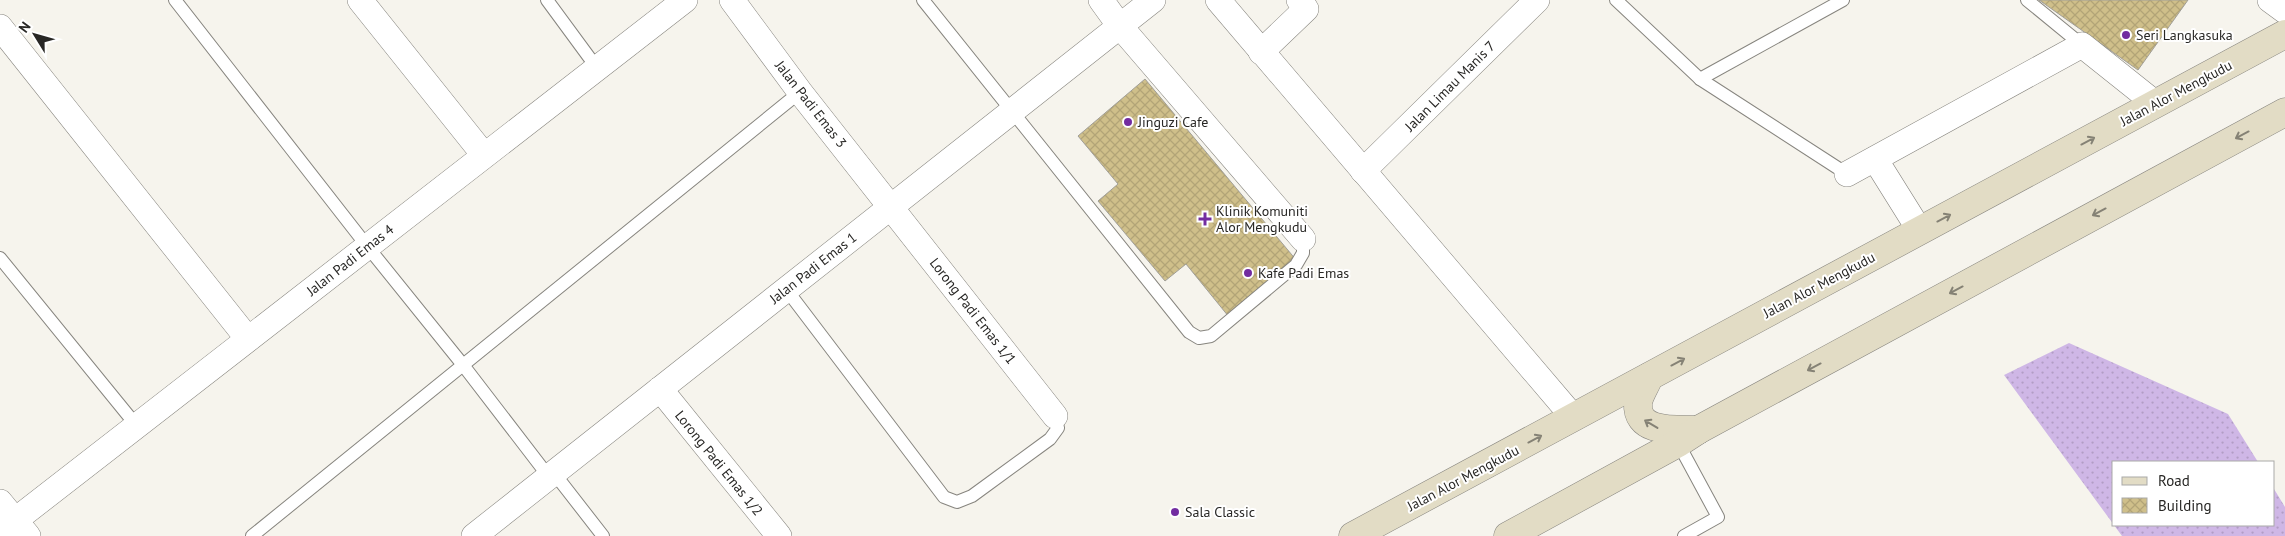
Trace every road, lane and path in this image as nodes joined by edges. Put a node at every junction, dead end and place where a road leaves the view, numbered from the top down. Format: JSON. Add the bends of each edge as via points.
{"nodes":[{"id":1,"x":175,"y":0,"type":"edge"},
{"id":2,"x":360,"y":0,"type":"edge"},
{"id":3,"x":547,"y":0,"type":"edge"},
{"id":4,"x":685,"y":0,"type":"edge"},
{"id":5,"x":732,"y":0,"type":"edge"},
{"id":6,"x":923,"y":0,"type":"edge"},
{"id":7,"x":1102,"y":0,"type":"edge"},
{"id":8,"x":1153,"y":0,"type":"edge"},
{"id":9,"x":1218,"y":0,"type":"edge"},
{"id":10,"x":1537,"y":0,"type":"edge"},
{"id":11,"x":1616,"y":0,"type":"edge"},
{"id":12,"x":1843,"y":0,"type":"edge"},
{"id":13,"x":2026,"y":0,"type":"edge"},
{"id":14,"x":2270,"y":0,"type":"edge"},
{"id":15,"x":1307,"y":3,"type":"edge"},
{"id":16,"x":2285,"y":11,"type":"edge"},
{"id":17,"x":1119,"y":24,"type":"junction"},
{"id":18,"x":0,"y":27,"type":"edge"},
{"id":19,"x":2285,"y":34,"type":"edge"},
{"id":20,"x":2082,"y":45,"type":"junction"},
{"id":21,"x":1261,"y":52,"type":"junction"},
{"id":22,"x":597,"y":68,"type":"junction"},
{"id":23,"x":1700,"y":79,"type":"junction"},
{"id":24,"x":800,"y":92,"type":"junction"},
{"id":25,"x":2156,"y":104,"type":"junction"},
{"id":26,"x":1012,"y":110,"type":"junction"},
{"id":27,"x":2285,"y":112,"type":"edge"},
{"id":28,"x":484,"y":156,"type":"junction"},
{"id":29,"x":1875,"y":158,"type":"junction"},
{"id":30,"x":1363,"y":171,"type":"junction"},
{"id":31,"x":1846,"y":174,"type":"joint"},
{"id":32,"x":891,"y":206,"type":"junction"},
{"id":33,"x":1920,"y":231,"type":"junction"},
{"id":34,"x":1303,"y":239,"type":"joint"},
{"id":35,"x":367,"y":246,"type":"junction"},
{"id":36,"x":0,"y":258,"type":"edge"},
{"id":37,"x":786,"y":289,"type":"junction"},
{"id":38,"x":248,"y":339,"type":"junction"},
{"id":39,"x":464,"y":365,"type":"junction"},
{"id":40,"x":1649,"y":377,"type":"junction"},
{"id":41,"x":660,"y":389,"type":"junction"},
{"id":42,"x":1055,"y":416,"type":"joint"},
{"id":43,"x":1574,"y":418,"type":"junction"},
{"id":44,"x":136,"y":425,"type":"junction"},
{"id":45,"x":1688,"y":436,"type":"junction"},
{"id":46,"x":551,"y":475,"type":"junction"},
{"id":47,"x":10,"y":523,"type":"edge"},
{"id":48,"x":252,"y":536,"type":"edge"},
{"id":49,"x":474,"y":536,"type":"edge"},
{"id":50,"x":603,"y":536,"type":"edge"},
{"id":51,"x":779,"y":536,"type":"edge"},
{"id":52,"x":1354,"y":536,"type":"edge"},
{"id":53,"x":1508,"y":536,"type":"edge"},
{"id":54,"x":1684,"y":536,"type":"edge"}],
"edges":[{"from":1,"to":35,"type":"lane"},
{"from":2,"to":28,"type":"street"},
{"from":3,"to":22,"type":"lane"},
{"from":4,"to":22,"type":"street","name":"Jalan Padi Emas 4"},
{"from":5,"to":24,"type":"street","name":"Jalan Padi Emas 3"},
{"from":6,"to":26,"type":"lane"},
{"from":7,"to":17,"type":"street"},
{"from":8,"to":17,"type":"street","name":"Jalan Padi Emas 1"},
{"from":9,"to":21,"type":"street"},
{"from":10,"to":30,"type":"street","name":"Jalan Limau Manis 7"},
{"from":11,"to":23,"type":"lane"},
{"from":12,"to":23,"type":"lane"},
{"from":13,"to":20,"type":"lane"},
{"from":14,"to":16,"type":"street"},
{"from":15,"to":21,"type":"street"},
{"from":17,"to":26,"type":"street","name":"Jalan Padi Emas 1"},
{"from":17,"to":34,"type":"street"},
{"from":18,"to":38,"type":"street"},
{"from":19,"to":25,"type":"main road","name":"Jalan Alor Mengkudu"},
{"from":20,"to":25,"type":"street"},
{"from":20,"to":29,"type":"street"},
{"from":21,"to":30,"type":"street"},
{"from":22,"to":28,"type":"street","name":"Jalan Padi Emas 4"},
{"from":23,"to":31,"type":"lane"},
{"from":24,"to":32,"type":"street","name":"Jalan Padi Emas 3"},
{"from":24,"to":39,"type":"lane"},
{"from":33,"to":25,"type":"main road","name":"Jalan Alor Mengkudu","one_way":true},
{"from":26,"to":32,"type":"street","name":"Jalan Padi Emas 1"},
{"from":26,"to":34,"type":"lane","via":[[1189,332],[1199,338],[1211,336],[1296,265],[1303,253]]},
{"from":27,"to":45,"type":"main road","one_way":true},
{"from":28,"to":35,"type":"street","name":"Jalan Padi Emas 4"},
{"from":29,"to":31,"type":"street"},
{"from":29,"to":33,"type":"street"},
{"from":30,"to":43,"type":"street"},
{"from":32,"to":37,"type":"street","name":"Jalan Padi Emas 1"},
{"from":32,"to":42,"type":"street","name":"Lorong Padi Emas 1/1"},
{"from":40,"to":33,"type":"main road","name":"Jalan Alor Mengkudu","one_way":true},
{"from":35,"to":38,"type":"street","name":"Jalan Padi Emas 4"},
{"from":35,"to":39,"type":"lane"},
{"from":36,"to":44,"type":"lane"},
{"from":37,"to":41,"type":"street","name":"Jalan Padi Emas 1"},
{"from":37,"to":42,"type":"lane","via":[[944,497],[957,502],[972,496],[1050,440],[1058,428]]},
{"from":38,"to":44,"type":"street","name":"Jalan Padi Emas 4"},
{"from":39,"to":46,"type":"lane"},
{"from":39,"to":48,"type":"lane"},
{"from":40,"to":43,"type":"main road","name":"Jalan Alor Mengkudu"},
{"from":45,"to":40,"type":"main road","one_way":true,"via":[[1656,429],[1645,422],[1638,401]]},
{"from":41,"to":46,"type":"street","name":"Jalan Padi Emas 1"},
{"from":41,"to":51,"type":"street","name":"Lorong Padi Emas 1/2"},
{"from":52,"to":43,"type":"main road","name":"Jalan Alor Mengkudu","one_way":true},
{"from":44,"to":47,"type":"street","name":"Jalan Padi Emas 4"},
{"from":45,"to":53,"type":"main road"},
{"from":45,"to":54,"type":"lane","via":[[1718,518]]},
{"from":46,"to":49,"type":"street","name":"Jalan Padi Emas 1"},
{"from":46,"to":50,"type":"lane"}]}
